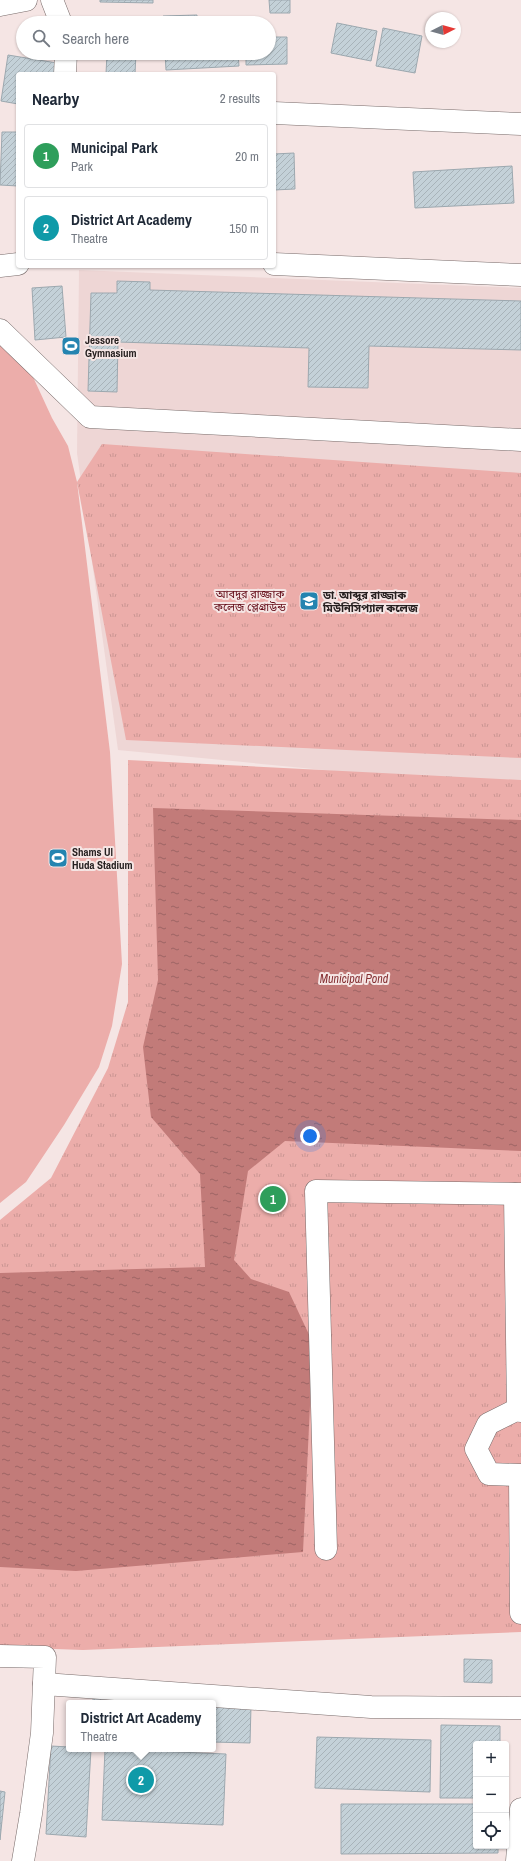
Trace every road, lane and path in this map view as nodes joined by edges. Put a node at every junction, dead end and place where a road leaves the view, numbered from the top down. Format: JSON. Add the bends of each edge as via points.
{"nodes":[{"id":1,"x":26,"y":0,"type":"edge"},
{"id":2,"x":52,"y":0,"type":"edge"},
{"id":3,"x":0,"y":5,"type":"edge"},
{"id":4,"x":58,"y":16,"type":"edge"},
{"id":5,"x":66,"y":60,"type":"edge"},
{"id":6,"x":65,"y":72,"type":"edge"},
{"id":7,"x":276,"y":113,"type":"edge"},
{"id":8,"x":521,"y":124,"type":"edge"},
{"id":9,"x":16,"y":264,"type":"edge"},
{"id":10,"x":276,"y":264,"type":"edge"},
{"id":11,"x":0,"y":266,"type":"edge"},
{"id":12,"x":521,"y":275,"type":"edge"},
{"id":13,"x":0,"y":330,"type":"edge"},
{"id":14,"x":521,"y":440,"type":"edge"},
{"id":15,"x":518,"y":1194,"type":"edge"},
{"id":16,"x":519,"y":1410,"type":"edge"},
{"id":17,"x":520,"y":1476,"type":"edge"},
{"id":18,"x":326,"y":1549,"type":"dead end"},
{"id":19,"x":521,"y":1613,"type":"edge"},
{"id":20,"x":0,"y":1656,"type":"edge"},
{"id":21,"x":44,"y":1684,"type":"junction"},
{"id":22,"x":521,"y":1708,"type":"edge"},
{"id":23,"x":521,"y":1809,"type":"edge"},
{"id":24,"x":23,"y":1861,"type":"edge"},
{"id":25,"x":517,"y":1861,"type":"edge"}],
"edges":[{"from":1,"to":3,"type":"street"},
{"from":2,"to":4,"type":"street"},
{"from":5,"to":6,"type":"street"},
{"from":7,"to":8,"type":"street"},
{"from":9,"to":11,"type":"street"},
{"from":10,"to":12,"type":"street"},
{"from":13,"to":14,"type":"street","via":[[90,417]]},
{"from":15,"to":16,"type":"street"},
{"from":15,"to":18,"type":"street","via":[[316,1191]]},
{"from":16,"to":17,"type":"street","via":[[488,1424],[476,1449],[489,1474]]},
{"from":17,"to":19,"type":"street"},
{"from":20,"to":21,"type":"street","via":[[45,1657]]},
{"from":21,"to":22,"type":"street","via":[[371,1707]]},
{"from":21,"to":24,"type":"street","via":[[42,1733]]},
{"from":23,"to":25,"type":"street"}]}
